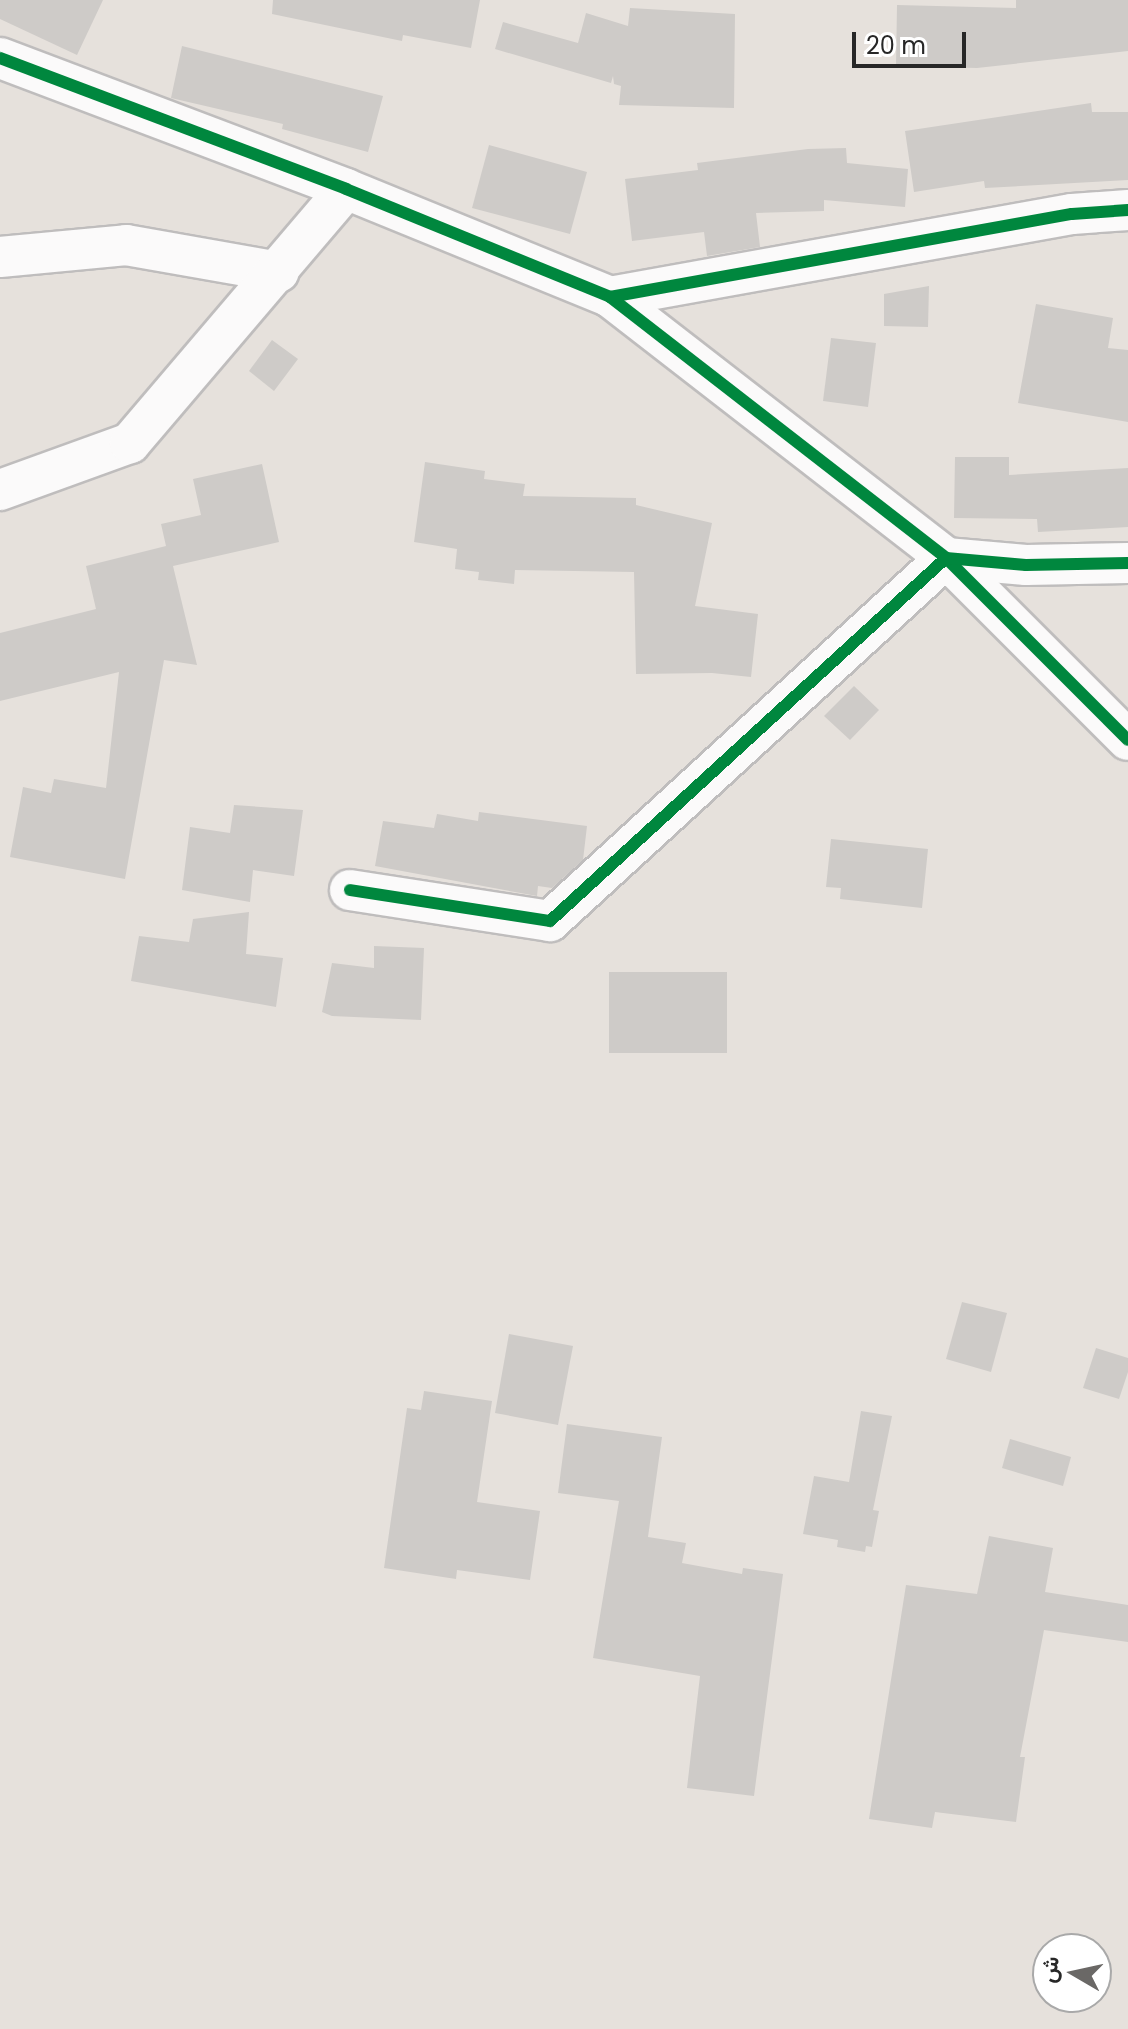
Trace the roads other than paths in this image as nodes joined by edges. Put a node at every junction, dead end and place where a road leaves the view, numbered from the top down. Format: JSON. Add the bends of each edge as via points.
{"nodes":[{"id":1,"x":0,"y":58,"type":"edge"},
{"id":2,"x":346,"y":189,"type":"junction"},
{"id":3,"x":1128,"y":210,"type":"edge"},
{"id":4,"x":0,"y":257,"type":"edge"},
{"id":5,"x":279,"y":272,"type":"junction"},
{"id":6,"x":610,"y":297,"type":"junction"},
{"id":7,"x":0,"y":490,"type":"edge"},
{"id":8,"x":946,"y":558,"type":"junction"},
{"id":9,"x":1128,"y":563,"type":"edge"},
{"id":10,"x":1128,"y":740,"type":"edge"},
{"id":11,"x":350,"y":890,"type":"dead end"}],
"edges":[{"from":1,"to":2,"type":"street"},
{"from":2,"to":5,"type":"street"},
{"from":2,"to":6,"type":"street"},
{"from":3,"to":6,"type":"street","via":[[1072,214]]},
{"from":4,"to":5,"type":"street","via":[[126,245]]},
{"from":5,"to":7,"type":"street","via":[[130,443]]},
{"from":6,"to":8,"type":"street"},
{"from":8,"to":9,"type":"street","via":[[1026,565]]},
{"from":8,"to":10,"type":"street"},
{"from":8,"to":11,"type":"street","via":[[550,921]]}]}
